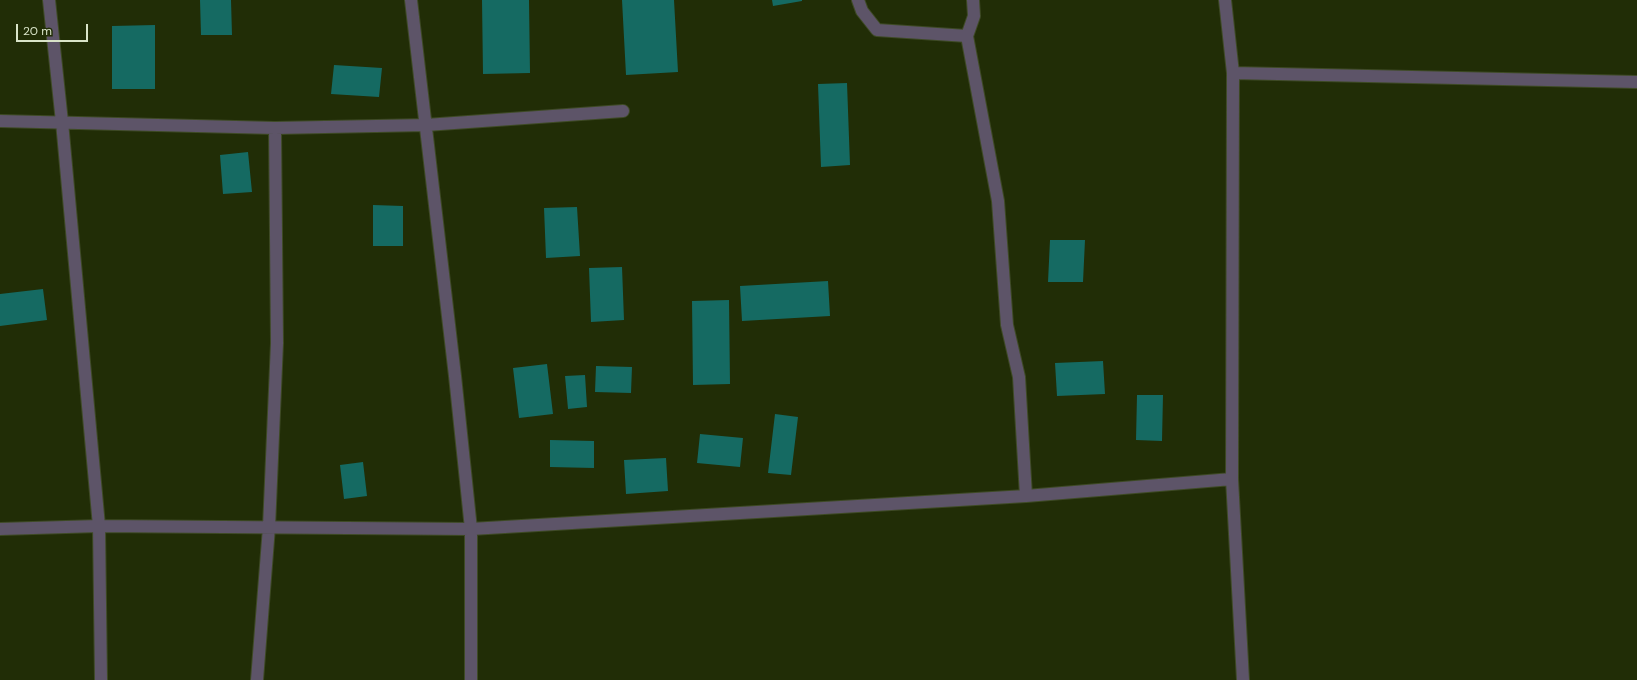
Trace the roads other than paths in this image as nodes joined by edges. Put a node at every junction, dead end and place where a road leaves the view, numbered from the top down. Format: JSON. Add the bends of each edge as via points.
{"nodes":[{"id":1,"x":49,"y":0,"type":"edge"},
{"id":2,"x":411,"y":0,"type":"edge"},
{"id":3,"x":858,"y":0,"type":"edge"},
{"id":4,"x":972,"y":0,"type":"edge"},
{"id":5,"x":1225,"y":0,"type":"edge"},
{"id":6,"x":967,"y":36,"type":"junction"},
{"id":7,"x":1233,"y":73,"type":"junction"},
{"id":8,"x":1637,"y":82,"type":"edge"},
{"id":9,"x":623,"y":111,"type":"dead end"},
{"id":10,"x":0,"y":121,"type":"edge"},
{"id":11,"x":62,"y":122,"type":"junction"},
{"id":12,"x":426,"y":125,"type":"junction"},
{"id":13,"x":275,"y":128,"type":"junction"},
{"id":14,"x":1232,"y":479,"type":"junction"},
{"id":15,"x":1026,"y":496,"type":"junction"},
{"id":16,"x":99,"y":526,"type":"junction"},
{"id":17,"x":269,"y":527,"type":"junction"},
{"id":18,"x":0,"y":529,"type":"edge"},
{"id":19,"x":471,"y":529,"type":"junction"},
{"id":20,"x":101,"y":680,"type":"edge"},
{"id":21,"x":257,"y":680,"type":"edge"},
{"id":22,"x":471,"y":680,"type":"edge"},
{"id":23,"x":1243,"y":680,"type":"edge"}],
"edges":[{"from":1,"to":11,"type":"street"},
{"from":2,"to":12,"type":"street"},
{"from":3,"to":6,"type":"street","via":[[862,11],[876,30]]},
{"from":4,"to":6,"type":"street","via":[[974,16]]},
{"from":5,"to":7,"type":"street"},
{"from":6,"to":15,"type":"street","via":[[998,200],[1007,325],[1019,378]]},
{"from":7,"to":8,"type":"street"},
{"from":7,"to":14,"type":"street"},
{"from":9,"to":12,"type":"street"},
{"from":10,"to":11,"type":"street"},
{"from":11,"to":13,"type":"street"},
{"from":11,"to":16,"type":"street"},
{"from":12,"to":13,"type":"street"},
{"from":12,"to":19,"type":"street"},
{"from":13,"to":17,"type":"street","via":[[277,343]]},
{"from":14,"to":15,"type":"street"},
{"from":14,"to":23,"type":"street"},
{"from":15,"to":19,"type":"street"},
{"from":16,"to":17,"type":"street"},
{"from":16,"to":18,"type":"street"},
{"from":16,"to":20,"type":"street"},
{"from":17,"to":19,"type":"street"},
{"from":17,"to":21,"type":"street"},
{"from":19,"to":22,"type":"street"}]}
